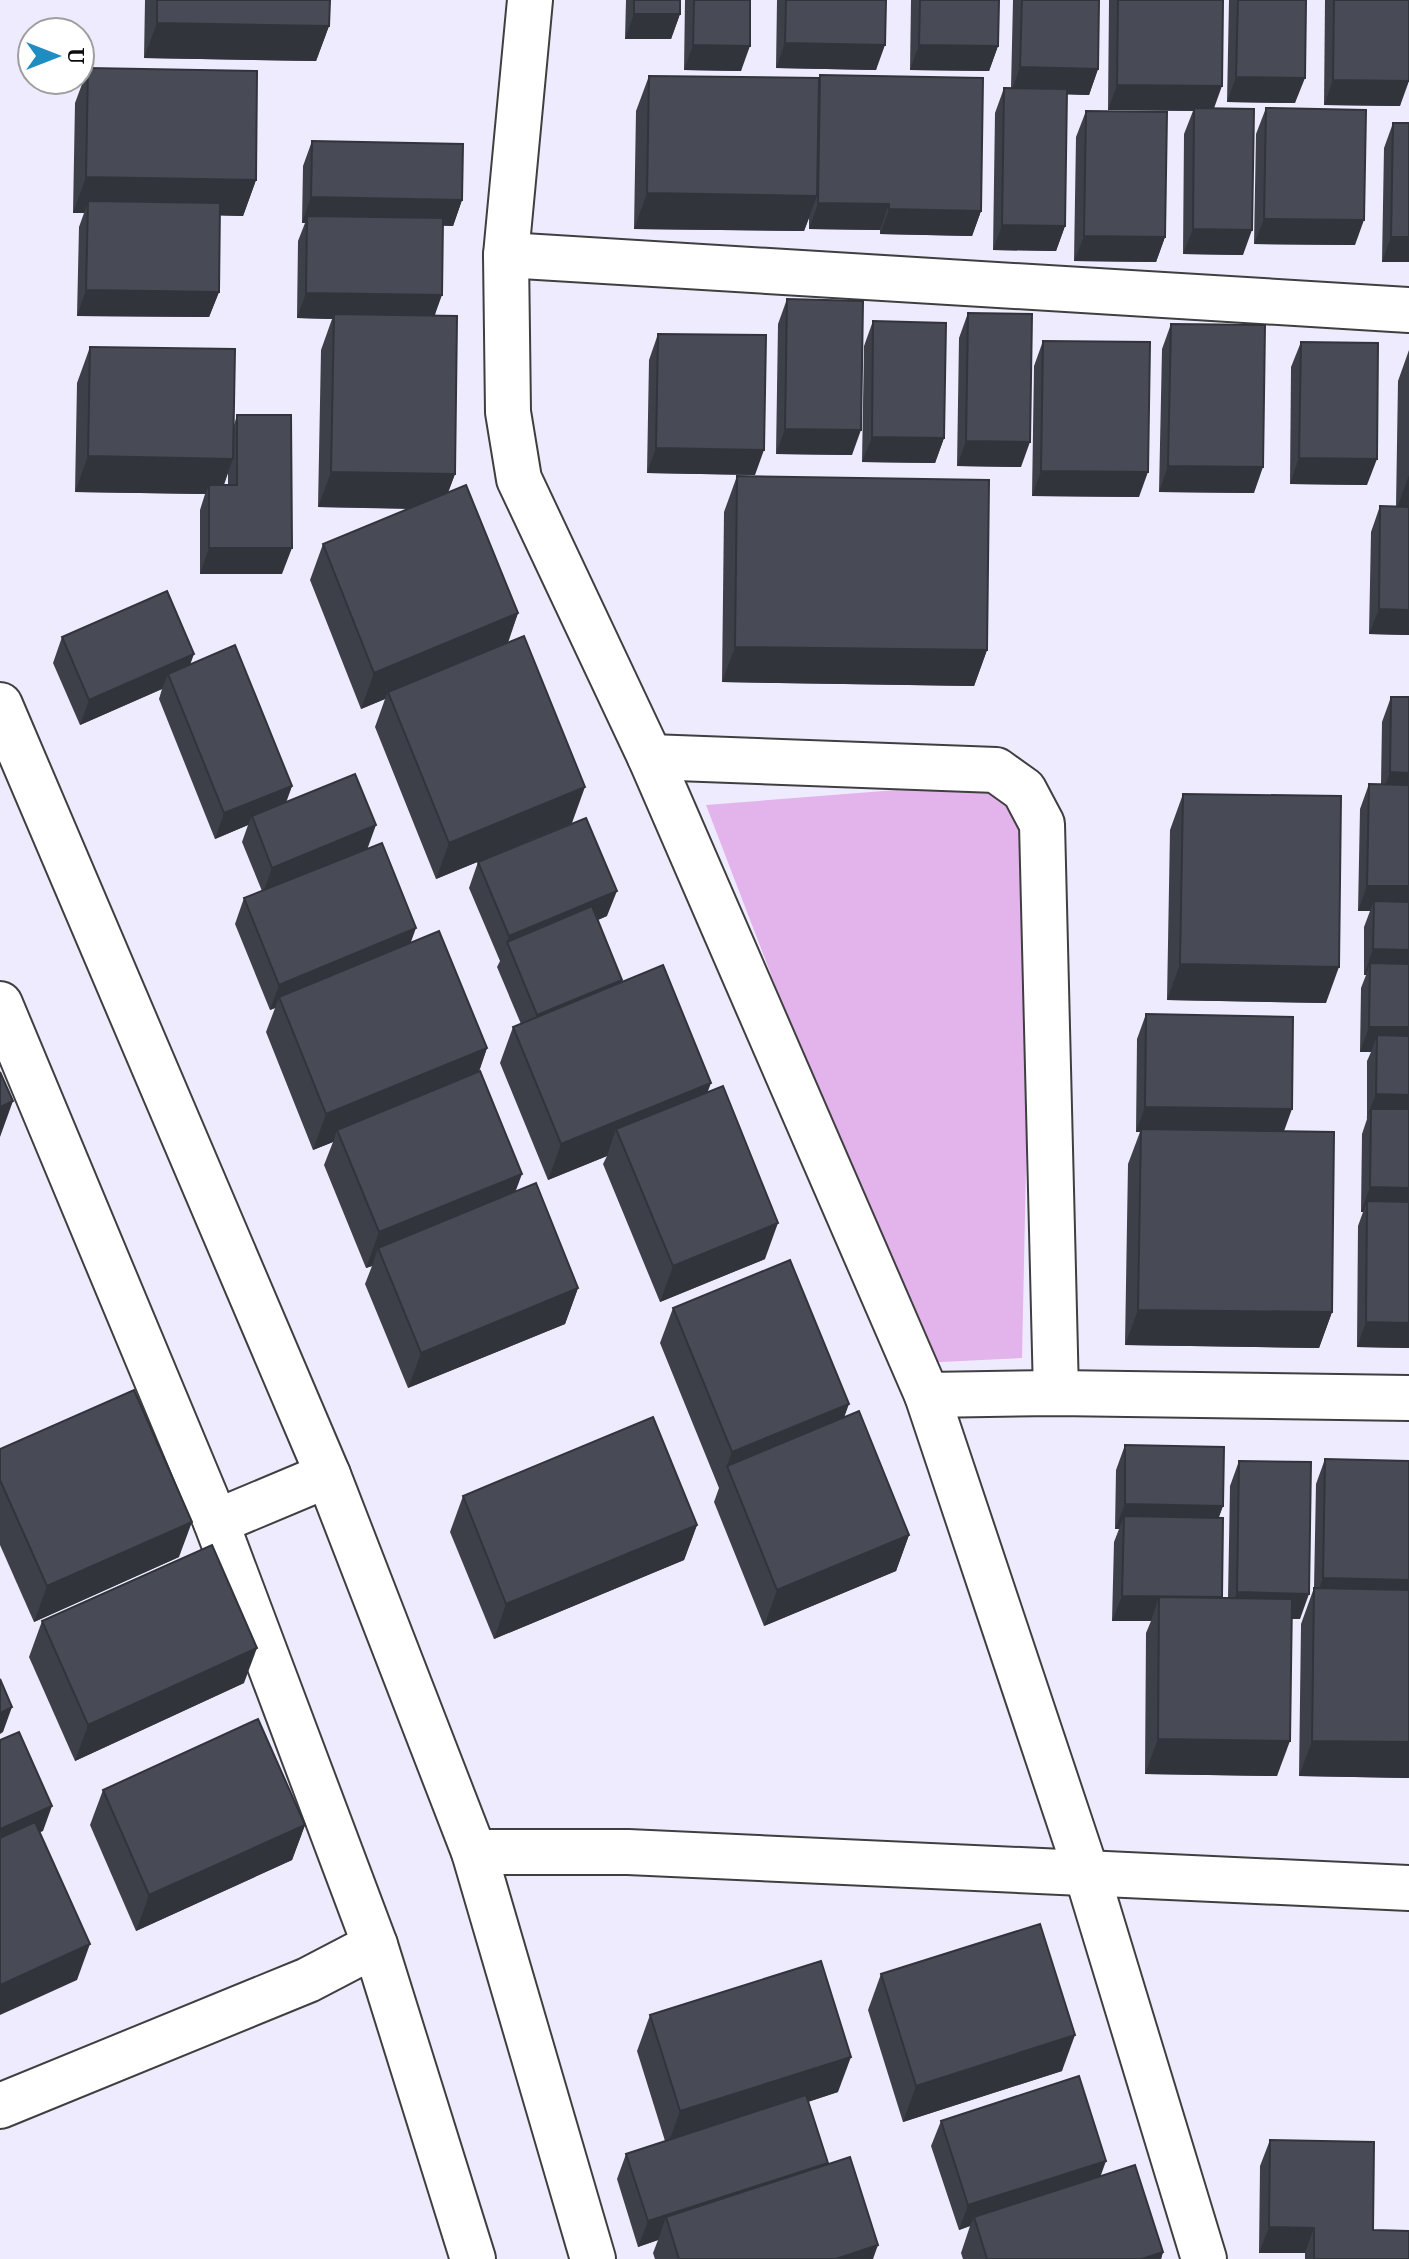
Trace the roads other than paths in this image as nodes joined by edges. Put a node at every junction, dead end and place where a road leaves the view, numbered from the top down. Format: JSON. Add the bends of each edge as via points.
{"nodes":[{"id":1,"x":530,"y":0,"type":"edge"},
{"id":2,"x":506,"y":255,"type":"junction"},
{"id":3,"x":1409,"y":310,"type":"edge"},
{"id":4,"x":0,"y":705,"type":"edge"},
{"id":5,"x":650,"y":757,"type":"junction"},
{"id":6,"x":0,"y":1004,"type":"edge"},
{"id":7,"x":1056,"y":1393,"type":"junction"},
{"id":8,"x":927,"y":1395,"type":"junction"},
{"id":9,"x":1409,"y":1398,"type":"edge"},
{"id":10,"x":328,"y":1475,"type":"junction"},
{"id":11,"x":216,"y":1522,"type":"junction"},
{"id":12,"x":474,"y":1852,"type":"junction"},
{"id":13,"x":1086,"y":1871,"type":"junction"},
{"id":14,"x":1409,"y":1888,"type":"edge"},
{"id":15,"x":375,"y":1945,"type":"junction"},
{"id":16,"x":0,"y":2106,"type":"edge"},
{"id":17,"x":473,"y":2259,"type":"edge"},
{"id":18,"x":593,"y":2259,"type":"edge"},
{"id":19,"x":1204,"y":2259,"type":"edge"}],
"edges":[{"from":1,"to":2,"type":"street"},
{"from":2,"to":3,"type":"street"},
{"from":2,"to":5,"type":"street","via":[[508,412],[519,479]]},
{"from":4,"to":10,"type":"street"},
{"from":5,"to":7,"type":"street","via":[[996,770],[1024,790],[1042,824]]},
{"from":5,"to":8,"type":"street"},
{"from":6,"to":11,"type":"street"},
{"from":7,"to":8,"type":"street"},
{"from":7,"to":9,"type":"street"},
{"from":8,"to":13,"type":"street"},
{"from":10,"to":11,"type":"street"},
{"from":10,"to":12,"type":"street"},
{"from":11,"to":15,"type":"street"},
{"from":12,"to":13,"type":"street","via":[[628,1852]]},
{"from":12,"to":18,"type":"street"},
{"from":13,"to":14,"type":"street"},
{"from":13,"to":19,"type":"street"},
{"from":15,"to":16,"type":"street","via":[[308,1980]]},
{"from":15,"to":17,"type":"street"}]}
